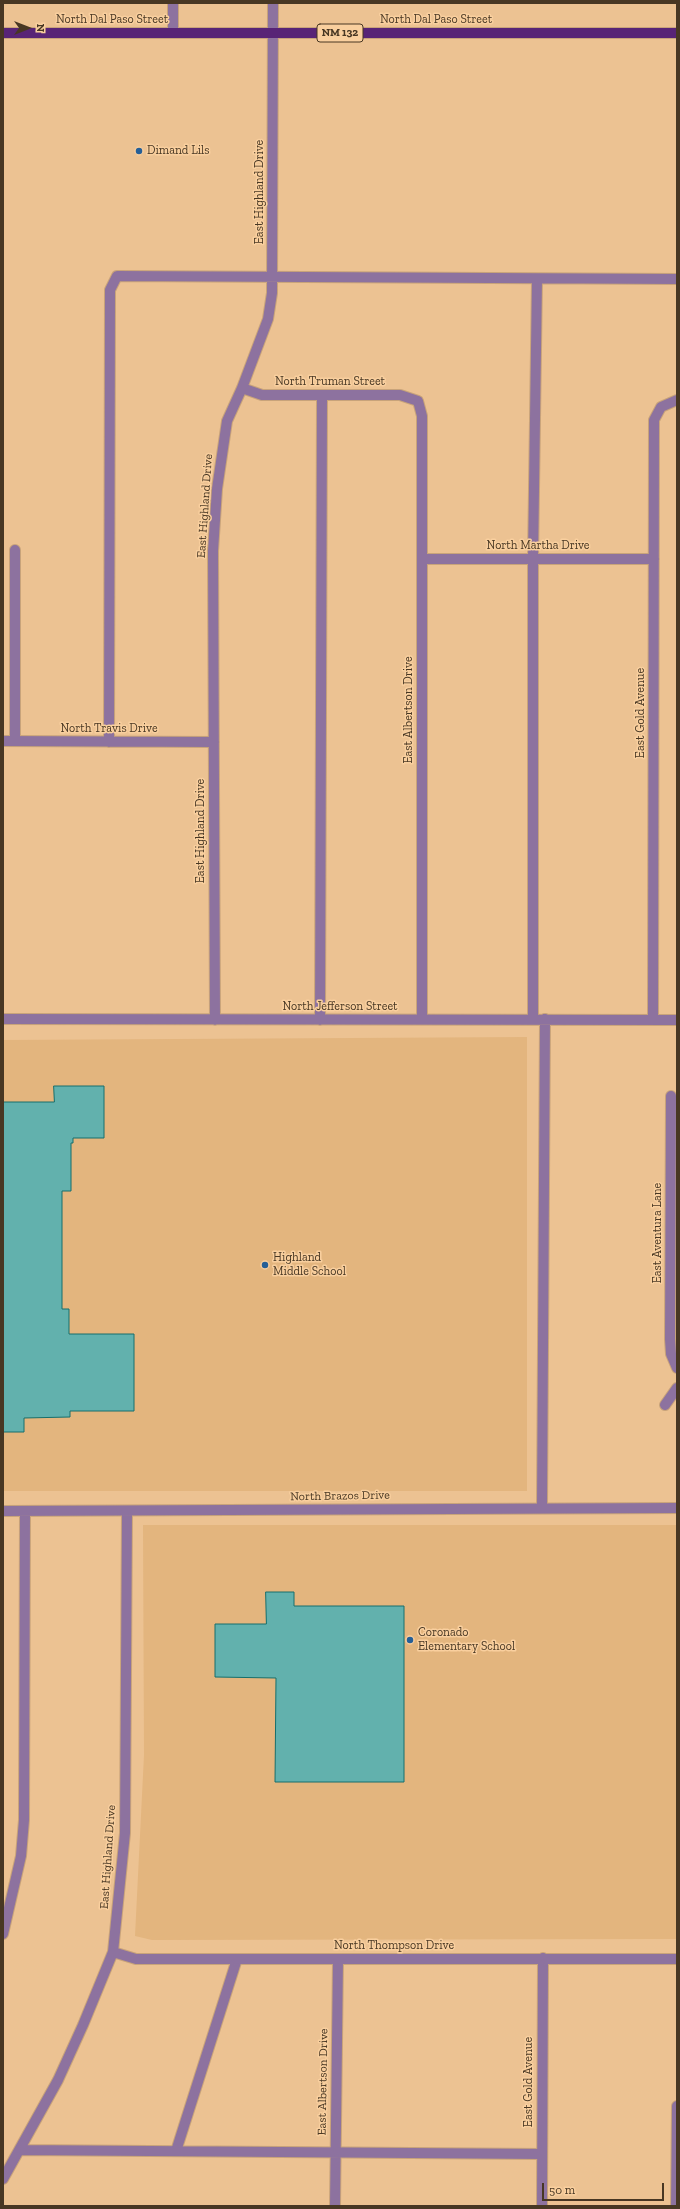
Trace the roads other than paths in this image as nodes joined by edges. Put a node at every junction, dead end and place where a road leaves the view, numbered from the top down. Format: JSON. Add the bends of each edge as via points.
{"nodes":[{"id":1,"x":173,"y":3,"type":"edge"},
{"id":2,"x":273,"y":3,"type":"edge"},
{"id":3,"x":3,"y":33,"type":"edge"},
{"id":4,"x":173,"y":33,"type":"junction"},
{"id":5,"x":273,"y":33,"type":"junction"},
{"id":6,"x":677,"y":33,"type":"edge"},
{"id":7,"x":273,"y":278,"type":"junction"},
{"id":8,"x":537,"y":278,"type":"junction"},
{"id":9,"x":677,"y":279,"type":"edge"},
{"id":10,"x":242,"y":388,"type":"junction"},
{"id":11,"x":322,"y":395,"type":"junction"},
{"id":12,"x":677,"y":400,"type":"edge"},
{"id":13,"x":418,"y":401,"type":"joint"},
{"id":14,"x":15,"y":550,"type":"dead end"},
{"id":15,"x":422,"y":559,"type":"junction"},
{"id":16,"x":533,"y":559,"type":"junction"},
{"id":17,"x":654,"y":559,"type":"junction"},
{"id":18,"x":3,"y":741,"type":"edge"},
{"id":19,"x":15,"y":741,"type":"junction"},
{"id":20,"x":109,"y":742,"type":"junction"},
{"id":21,"x":214,"y":742,"type":"junction"},
{"id":22,"x":3,"y":1019,"type":"edge"},
{"id":23,"x":422,"y":1019,"type":"junction"},
{"id":24,"x":533,"y":1019,"type":"junction"},
{"id":25,"x":546,"y":1019,"type":"junction"},
{"id":26,"x":215,"y":1020,"type":"junction"},
{"id":27,"x":320,"y":1020,"type":"junction"},
{"id":28,"x":653,"y":1020,"type":"junction"},
{"id":29,"x":677,"y":1020,"type":"edge"},
{"id":30,"x":671,"y":1096,"type":"dead end"},
{"id":31,"x":677,"y":1368,"type":"edge"},
{"id":32,"x":677,"y":1388,"type":"edge"},
{"id":33,"x":665,"y":1405,"type":"dead end"},
{"id":34,"x":542,"y":1507,"type":"junction"},
{"id":35,"x":677,"y":1508,"type":"edge"},
{"id":36,"x":3,"y":1511,"type":"edge"},
{"id":37,"x":25,"y":1511,"type":"junction"},
{"id":38,"x":127,"y":1511,"type":"junction"},
{"id":39,"x":3,"y":1934,"type":"edge"},
{"id":40,"x":113,"y":1952,"type":"junction"},
{"id":41,"x":543,"y":1958,"type":"junction"},
{"id":42,"x":237,"y":1959,"type":"junction"},
{"id":43,"x":338,"y":1959,"type":"junction"},
{"id":44,"x":677,"y":1960,"type":"edge"},
{"id":45,"x":676,"y":2106,"type":"edge"},
{"id":46,"x":19,"y":2150,"type":"junction"},
{"id":47,"x":176,"y":2151,"type":"junction"},
{"id":48,"x":336,"y":2152,"type":"junction"},
{"id":49,"x":542,"y":2154,"type":"junction"},
{"id":50,"x":3,"y":2179,"type":"edge"},
{"id":51,"x":335,"y":2206,"type":"edge"},
{"id":52,"x":542,"y":2206,"type":"edge"},
{"id":53,"x":676,"y":2206,"type":"edge"}],
"edges":[{"from":1,"to":4,"type":"street"},
{"from":2,"to":5,"type":"street","name":"East Highland Drive"},
{"from":3,"to":4,"type":"main road","name":"North Dal Paso Street","number":"NM 132"},
{"from":4,"to":5,"type":"main road","name":"North Dal Paso Street","number":"NM 132"},
{"from":5,"to":6,"type":"main road","name":"North Dal Paso Street","number":"NM 132"},
{"from":5,"to":7,"type":"street","name":"East Highland Drive"},
{"from":7,"to":8,"type":"street"},
{"from":7,"to":10,"type":"street","name":"East Highland Drive","via":[[268,319]]},
{"from":7,"to":20,"type":"street","via":[[116,276],[110,290]]},
{"from":8,"to":9,"type":"street"},
{"from":8,"to":16,"type":"street"},
{"from":10,"to":11,"type":"street","name":"North Truman Street","via":[[262,396]]},
{"from":10,"to":21,"type":"street","name":"East Highland Drive","via":[[227,421],[217,489],[213,551]]},
{"from":11,"to":13,"type":"street","name":"North Truman Street","via":[[400,395]]},
{"from":11,"to":27,"type":"street"},
{"from":12,"to":17,"type":"street","name":"East Gold Avenue","via":[[661,407],[654,420]]},
{"from":13,"to":15,"type":"street","name":"East Albertson Drive","via":[[422,416]]},
{"from":14,"to":19,"type":"street"},
{"from":15,"to":16,"type":"street","name":"North Martha Drive"},
{"from":15,"to":23,"type":"street","name":"East Albertson Drive"},
{"from":16,"to":17,"type":"street","name":"North Martha Drive"},
{"from":16,"to":24,"type":"street"},
{"from":17,"to":28,"type":"street","name":"East Gold Avenue"},
{"from":18,"to":19,"type":"street","name":"North Travis Drive"},
{"from":19,"to":20,"type":"street","name":"North Travis Drive"},
{"from":20,"to":21,"type":"street","name":"North Travis Drive"},
{"from":21,"to":26,"type":"street","name":"East Highland Drive"},
{"from":22,"to":26,"type":"street","name":"North Jefferson Street"},
{"from":23,"to":24,"type":"street","name":"North Jefferson Street"},
{"from":23,"to":27,"type":"street","name":"North Jefferson Street"},
{"from":24,"to":25,"type":"street","name":"North Jefferson Street"},
{"from":25,"to":28,"type":"street","name":"North Jefferson Street"},
{"from":25,"to":34,"type":"street"},
{"from":26,"to":27,"type":"street","name":"North Jefferson Street"},
{"from":28,"to":29,"type":"street","name":"North Jefferson Street"},
{"from":30,"to":31,"type":"street","name":"East Aventura Lane","via":[[670,1339],[671,1354]]},
{"from":32,"to":33,"type":"street"},
{"from":34,"to":35,"type":"street","name":"North Brazos Drive"},
{"from":34,"to":38,"type":"street","name":"North Brazos Drive"},
{"from":36,"to":37,"type":"street","name":"North Brazos Drive"},
{"from":37,"to":38,"type":"street","name":"North Brazos Drive"},
{"from":37,"to":39,"type":"street","via":[[24,1820],[21,1856]]},
{"from":38,"to":40,"type":"street","name":"East Highland Drive","via":[[125,1834]]},
{"from":40,"to":42,"type":"street","name":"North Thompson Drive","via":[[136,1959]]},
{"from":40,"to":46,"type":"street","name":"East Highland Drive","via":[[58,2080]]},
{"from":41,"to":43,"type":"street","name":"North Thompson Drive"},
{"from":41,"to":44,"type":"street","name":"North Thompson Drive"},
{"from":41,"to":49,"type":"street","name":"East Gold Avenue"},
{"from":42,"to":43,"type":"street","name":"North Thompson Drive"},
{"from":42,"to":47,"type":"street"},
{"from":43,"to":48,"type":"street","name":"East Albertson Drive"},
{"from":45,"to":53,"type":"street"},
{"from":46,"to":47,"type":"street"},
{"from":46,"to":50,"type":"street","name":"East Highland Drive"},
{"from":47,"to":48,"type":"street"},
{"from":48,"to":49,"type":"street"},
{"from":48,"to":51,"type":"street","name":"East Albertson Drive"},
{"from":49,"to":52,"type":"street","name":"East Gold Avenue"}]}
